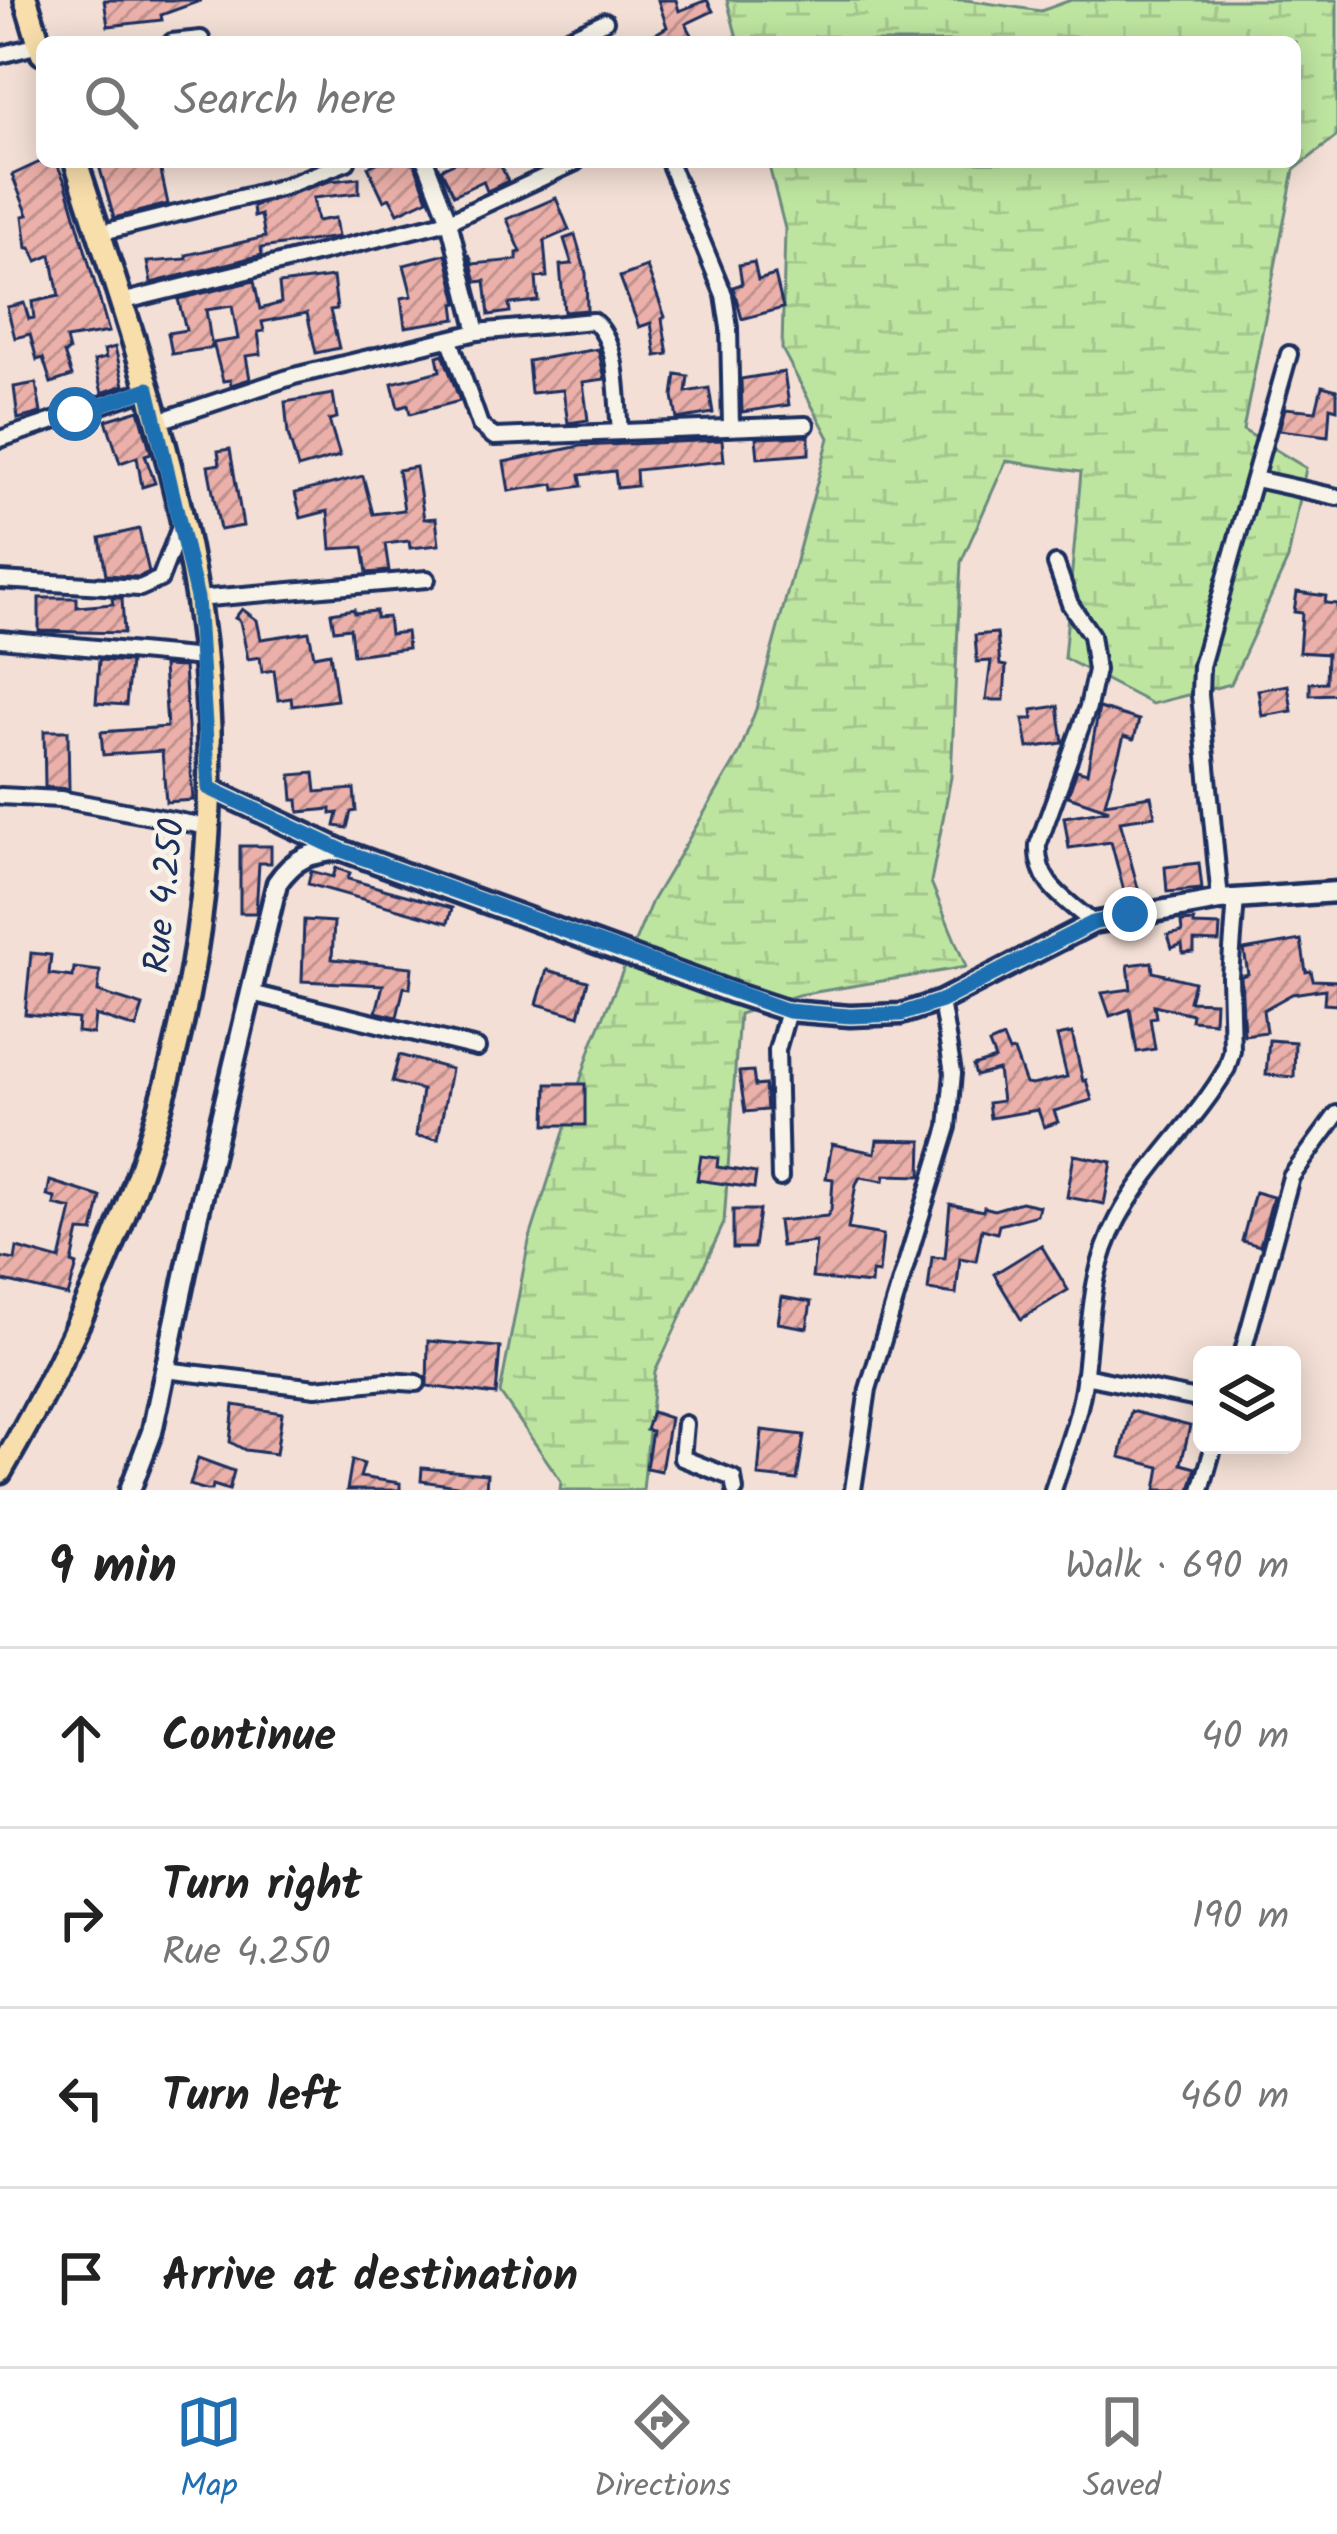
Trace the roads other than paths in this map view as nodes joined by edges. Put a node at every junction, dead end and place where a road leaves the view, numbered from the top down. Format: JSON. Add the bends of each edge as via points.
{"nodes":[{"id":1,"x":26,"y":0,"type":"edge"},
{"id":2,"x":605,"y":21,"type":"dead end"},
{"id":3,"x":37,"y":36,"type":"edge"},
{"id":4,"x":572,"y":36,"type":"edge"},
{"id":5,"x":36,"y":50,"type":"edge"},
{"id":6,"x":0,"y":55,"type":"edge"},
{"id":7,"x":78,"y":168,"type":"edge"},
{"id":8,"x":332,"y":168,"type":"edge"},
{"id":9,"x":428,"y":168,"type":"edge"},
{"id":10,"x":563,"y":168,"type":"edge"},
{"id":11,"x":671,"y":168,"type":"edge"},
{"id":12,"x":449,"y":220,"type":"junction"},
{"id":13,"x":99,"y":233,"type":"junction"},
{"id":14,"x":121,"y":302,"type":"junction"},
{"id":15,"x":477,"y":332,"type":"junction"},
{"id":16,"x":449,"y":340,"type":"junction"},
{"id":17,"x":1288,"y":354,"type":"dead end"},
{"id":18,"x":148,"y":389,"type":"junction"},
{"id":19,"x":159,"y":421,"type":"junction"},
{"id":20,"x":806,"y":425,"type":"dead end"},
{"id":21,"x":730,"y":427,"type":"junction"},
{"id":22,"x":620,"y":430,"type":"junction"},
{"id":23,"x":0,"y":439,"type":"edge"},
{"id":24,"x":1255,"y":479,"type":"junction"},
{"id":25,"x":1337,"y":497,"type":"edge"},
{"id":26,"x":182,"y":522,"type":"junction"},
{"id":27,"x":1056,"y":564,"type":"dead end"},
{"id":28,"x":427,"y":579,"type":"dead end"},
{"id":29,"x":0,"y":580,"type":"edge"},
{"id":30,"x":197,"y":598,"type":"junction"},
{"id":31,"x":0,"y":639,"type":"edge"},
{"id":32,"x":203,"y":658,"type":"junction"},
{"id":33,"x":209,"y":788,"type":"junction"},
{"id":34,"x":0,"y":796,"type":"edge"},
{"id":35,"x":209,"y":827,"type":"junction"},
{"id":36,"x":341,"y":850,"type":"junction"},
{"id":37,"x":1337,"y":892,"type":"edge"},
{"id":38,"x":1228,"y":899,"type":"junction"},
{"id":39,"x":1093,"y":923,"type":"junction"},
{"id":40,"x":251,"y":993,"type":"junction"},
{"id":41,"x":941,"y":1001,"type":"junction"},
{"id":42,"x":788,"y":1011,"type":"junction"},
{"id":43,"x":477,"y":1048,"type":"dead end"},
{"id":44,"x":1337,"y":1114,"type":"edge"},
{"id":45,"x":780,"y":1178,"type":"dead end"},
{"id":46,"x":1244,"y":1346,"type":"edge"},
{"id":47,"x":165,"y":1370,"type":"junction"},
{"id":48,"x":1084,"y":1376,"type":"junction"},
{"id":49,"x":417,"y":1383,"type":"dead end"},
{"id":50,"x":1193,"y":1398,"type":"edge"},
{"id":51,"x":685,"y":1424,"type":"dead end"},
{"id":52,"x":1212,"y":1454,"type":"edge"},
{"id":53,"x":0,"y":1472,"type":"edge"},
{"id":54,"x":130,"y":1490,"type":"edge"},
{"id":55,"x":735,"y":1490,"type":"edge"},
{"id":56,"x":853,"y":1490,"type":"edge"},
{"id":57,"x":1053,"y":1490,"type":"edge"},
{"id":58,"x":1202,"y":1490,"type":"edge"}],
"edges":[{"from":1,"to":3,"type":"main road"},
{"from":2,"to":4,"type":"street"},
{"from":5,"to":6,"type":"street"},
{"from":7,"to":13,"type":"main road","name":"Rue 4.250"},
{"from":8,"to":13,"type":"street"},
{"from":9,"to":12,"type":"street"},
{"from":10,"to":12,"type":"street"},
{"from":11,"to":21,"type":"street","via":[[724,295]]},
{"from":12,"to":14,"type":"street"},
{"from":12,"to":15,"type":"street"},
{"from":13,"to":14,"type":"main road","name":"Rue 4.250"},
{"from":14,"to":18,"type":"main road","name":"Rue 4.250"},
{"from":15,"to":16,"type":"street"},
{"from":15,"to":22,"type":"street","via":[[593,321],[610,345]]},
{"from":16,"to":19,"type":"street","via":[[294,376]]},
{"from":16,"to":22,"type":"street","via":[[485,433]]},
{"from":17,"to":24,"type":"street"},
{"from":18,"to":19,"type":"main road","name":"Rue 4.250"},
{"from":18,"to":23,"type":"street"},
{"from":19,"to":26,"type":"main road","name":"Rue 4.250"},
{"from":20,"to":21,"type":"street"},
{"from":21,"to":22,"type":"street"},
{"from":24,"to":25,"type":"street"},
{"from":24,"to":38,"type":"street","via":[[1199,695]]},
{"from":26,"to":29,"type":"street","via":[[154,584]]},
{"from":26,"to":30,"type":"main road","name":"Rue 4.250"},
{"from":27,"to":39,"type":"street","via":[[1091,635],[1096,670],[1037,860],[1044,881]]},
{"from":28,"to":30,"type":"street"},
{"from":30,"to":32,"type":"main road","name":"Rue 4.250"},
{"from":31,"to":32,"type":"street"},
{"from":32,"to":33,"type":"main road","name":"Rue 4.250"},
{"from":33,"to":35,"type":"main road","name":"Rue 4.250"},
{"from":33,"to":36,"type":"street"},
{"from":34,"to":35,"type":"street"},
{"from":35,"to":53,"type":"main road","name":"Rue 4.250","via":[[194,973],[145,1166],[90,1303]]},
{"from":36,"to":40,"type":"street","via":[[290,863],[277,883]]},
{"from":36,"to":42,"type":"street"},
{"from":37,"to":38,"type":"street"},
{"from":38,"to":39,"type":"street"},
{"from":38,"to":48,"type":"street","via":[[1227,1068],[1117,1221],[1096,1276]]},
{"from":39,"to":41,"type":"street"},
{"from":40,"to":43,"type":"street"},
{"from":40,"to":47,"type":"street"},
{"from":41,"to":42,"type":"street","via":[[901,1014]]},
{"from":41,"to":56,"type":"street","via":[[951,1111],[868,1389]]},
{"from":42,"to":45,"type":"street","via":[[777,1050]]},
{"from":44,"to":46,"type":"street","via":[[1291,1177]]},
{"from":47,"to":49,"type":"street","via":[[316,1388]]},
{"from":47,"to":54,"type":"street"},
{"from":48,"to":50,"type":"street"},
{"from":48,"to":57,"type":"street"},
{"from":51,"to":55,"type":"street","via":[[682,1458],[733,1478]]},
{"from":52,"to":58,"type":"street"}]}
